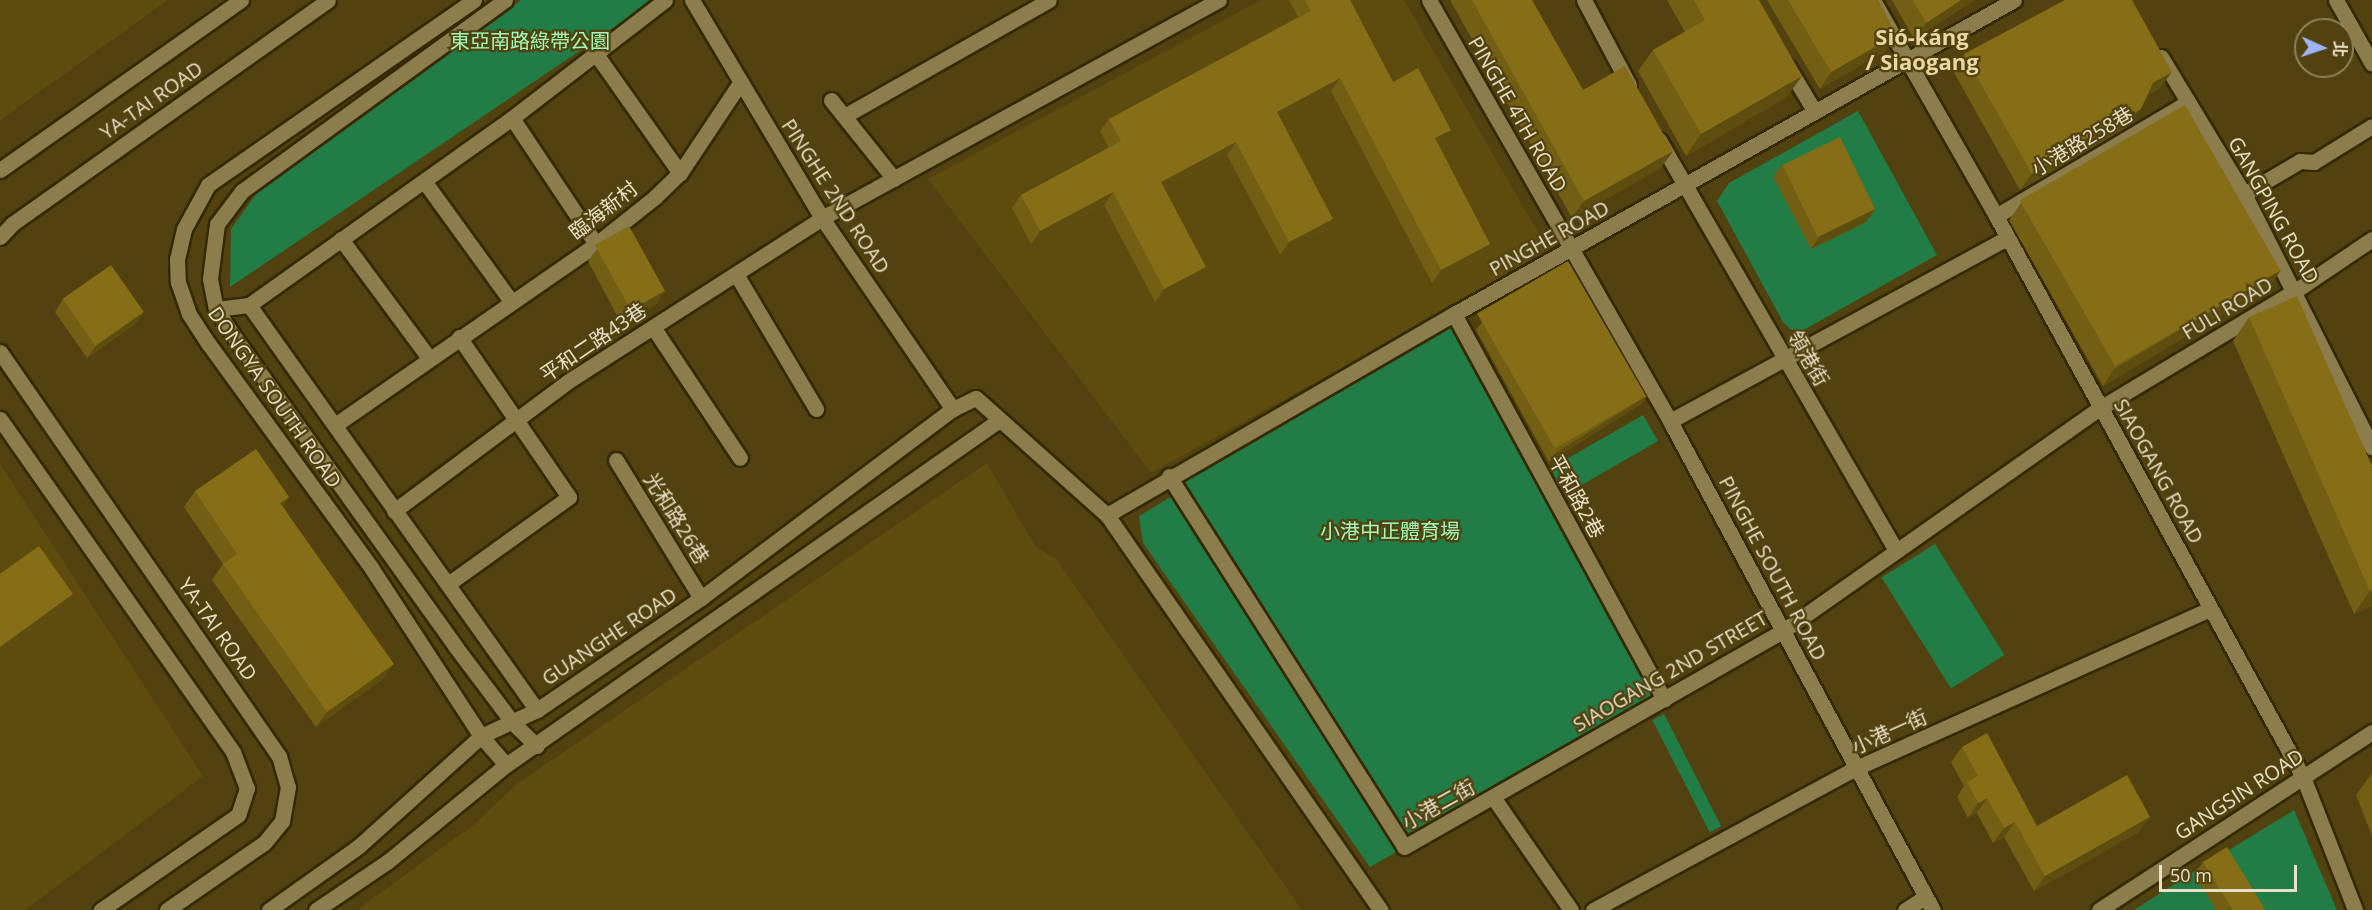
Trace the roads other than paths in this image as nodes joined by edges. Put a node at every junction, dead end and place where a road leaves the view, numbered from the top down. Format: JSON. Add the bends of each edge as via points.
{"nodes":[{"id":1,"x":241,"y":0,"type":"edge"},
{"id":2,"x":328,"y":0,"type":"edge"},
{"id":3,"x":474,"y":0,"type":"edge"},
{"id":4,"x":505,"y":0,"type":"edge"},
{"id":5,"x":664,"y":0,"type":"edge"},
{"id":6,"x":692,"y":0,"type":"edge"},
{"id":7,"x":1219,"y":0,"type":"edge"},
{"id":8,"x":1429,"y":0,"type":"edge"},
{"id":9,"x":1584,"y":0,"type":"edge"},
{"id":10,"x":1873,"y":0,"type":"edge"},
{"id":11,"x":1043,"y":2,"type":"edge"},
{"id":12,"x":2005,"y":2,"type":"edge"},
{"id":13,"x":2340,"y":2,"type":"edge"},
{"id":14,"x":2151,"y":41,"type":"edge"},
{"id":15,"x":1779,"y":51,"type":"edge"},
{"id":16,"x":596,"y":54,"type":"junction"},
{"id":17,"x":1906,"y":62,"type":"junction"},
{"id":18,"x":2372,"y":64,"type":"edge"},
{"id":19,"x":740,"y":83,"type":"junction"},
{"id":20,"x":831,"y":100,"type":"dead end"},
{"id":21,"x":2188,"y":102,"type":"junction"},
{"id":22,"x":1640,"y":104,"type":"edge"},
{"id":23,"x":1815,"y":112,"type":"junction"},
{"id":24,"x":846,"y":115,"type":"junction"},
{"id":25,"x":512,"y":118,"type":"junction"},
{"id":26,"x":1651,"y":125,"type":"edge"},
{"id":27,"x":2372,"y":126,"type":"edge"},
{"id":28,"x":0,"y":170,"type":"edge"},
{"id":29,"x":680,"y":173,"type":"junction"},
{"id":30,"x":894,"y":179,"type":"junction"},
{"id":31,"x":424,"y":181,"type":"junction"},
{"id":32,"x":1684,"y":188,"type":"junction"},
{"id":33,"x":2244,"y":194,"type":"junction"},
{"id":34,"x":1996,"y":216,"type":"junction"},
{"id":35,"x":822,"y":218,"type":"junction"},
{"id":36,"x":0,"y":237,"type":"edge"},
{"id":37,"x":2007,"y":238,"type":"junction"},
{"id":38,"x":341,"y":239,"type":"junction"},
{"id":39,"x":2371,"y":241,"type":"edge"},
{"id":40,"x":596,"y":244,"type":"junction"},
{"id":41,"x":1570,"y":250,"type":"junction"},
{"id":42,"x":736,"y":274,"type":"junction"},
{"id":43,"x":2295,"y":291,"type":"junction"},
{"id":44,"x":511,"y":301,"type":"junction"},
{"id":45,"x":249,"y":305,"type":"junction"},
{"id":46,"x":216,"y":309,"type":"junction"},
{"id":47,"x":1454,"y":314,"type":"junction"},
{"id":48,"x":652,"y":327,"type":"junction"},
{"id":49,"x":459,"y":337,"type":"junction"},
{"id":50,"x":0,"y":352,"type":"edge"},
{"id":51,"x":429,"y":358,"type":"junction"},
{"id":52,"x":1786,"y":361,"type":"junction"},
{"id":53,"x":2100,"y":408,"type":"junction"},
{"id":54,"x":816,"y":409,"type":"dead end"},
{"id":55,"x":952,"y":409,"type":"junction"},
{"id":56,"x":0,"y":419,"type":"edge"},
{"id":57,"x":517,"y":420,"type":"junction"},
{"id":58,"x":998,"y":421,"type":"junction"},
{"id":59,"x":1670,"y":421,"type":"junction"},
{"id":60,"x":335,"y":425,"type":"junction"},
{"id":61,"x":2372,"y":447,"type":"edge"},
{"id":62,"x":740,"y":458,"type":"dead end"},
{"id":63,"x":616,"y":460,"type":"dead end"},
{"id":64,"x":1169,"y":476,"type":"junction"},
{"id":65,"x":394,"y":511,"type":"junction"},
{"id":66,"x":1107,"y":515,"type":"junction"},
{"id":67,"x":1896,"y":551,"type":"junction"},
{"id":68,"x":448,"y":584,"type":"junction"},
{"id":69,"x":701,"y":598,"type":"junction"},
{"id":70,"x":2211,"y":609,"type":"junction"},
{"id":71,"x":1784,"y":630,"type":"junction"},
{"id":72,"x":1664,"y":699,"type":"junction"},
{"id":73,"x":537,"y":710,"type":"junction"},
{"id":74,"x":513,"y":723,"type":"junction"},
{"id":75,"x":2372,"y":732,"type":"edge"},
{"id":76,"x":481,"y":736,"type":"junction"},
{"id":77,"x":537,"y":746,"type":"junction"},
{"id":78,"x":507,"y":765,"type":"junction"},
{"id":79,"x":1856,"y":768,"type":"junction"},
{"id":80,"x":2303,"y":777,"type":"junction"},
{"id":81,"x":1492,"y":797,"type":"junction"},
{"id":82,"x":1929,"y":904,"type":"edge"},
{"id":83,"x":101,"y":910,"type":"edge"},
{"id":84,"x":167,"y":910,"type":"edge"},
{"id":85,"x":269,"y":910,"type":"edge"},
{"id":86,"x":316,"y":910,"type":"edge"},
{"id":87,"x":1381,"y":910,"type":"edge"},
{"id":88,"x":1571,"y":910,"type":"edge"},
{"id":89,"x":1593,"y":910,"type":"edge"},
{"id":90,"x":1905,"y":910,"type":"edge"},
{"id":91,"x":2098,"y":910,"type":"edge"},
{"id":92,"x":2355,"y":910,"type":"edge"}],
"edges":[{"from":1,"to":28,"type":"street","name":"YA-TAI ROAD"},
{"from":2,"to":36,"type":"street","name":"YA-TAI ROAD","via":[[12,224]]},
{"from":3,"to":76,"type":"street","name":"DONGYA SOUTH ROAD","via":[[208,185],[184,229],[177,259],[178,282],[189,314],[372,570]]},
{"from":4,"to":46,"type":"street","name":"DONGYA SOUTH ROAD","via":[[242,190],[217,224],[210,279]]},
{"from":5,"to":16,"type":"street"},
{"from":6,"to":19,"type":"street","name":"PINGHE 2ND ROAD"},
{"from":7,"to":30,"type":"street","name":"平和二路43巷"},
{"from":8,"to":41,"type":"street","name":"PINGHE 4TH ROAD"},
{"from":9,"to":22,"type":"street"},
{"from":10,"to":17,"type":"street","name":"SIAOGANG ROAD"},
{"from":11,"to":24,"type":"street"},
{"from":12,"to":17,"type":"street","name":"PINGHE ROAD"},
{"from":13,"to":18,"type":"street"},
{"from":14,"to":21,"type":"street","name":"GANGPING ROAD"},
{"from":15,"to":23,"type":"street"},
{"from":16,"to":25,"type":"street"},
{"from":16,"to":29,"type":"street"},
{"from":17,"to":23,"type":"street","name":"PINGHE ROAD"},
{"from":17,"to":34,"type":"street","name":"SIAOGANG ROAD"},
{"from":19,"to":29,"type":"street","name":"臨海新村"},
{"from":19,"to":35,"type":"street","name":"PINGHE 2ND ROAD"},
{"from":20,"to":24,"type":"street"},
{"from":21,"to":33,"type":"street","name":"GANGPING ROAD"},
{"from":21,"to":34,"type":"street","name":"小港路258巷"},
{"from":23,"to":32,"type":"street","name":"PINGHE ROAD"},
{"from":24,"to":30,"type":"street"},
{"from":25,"to":31,"type":"street"},
{"from":25,"to":40,"type":"street"},
{"from":26,"to":32,"type":"street","name":"領港街"},
{"from":27,"to":33,"type":"street","via":[[2314,162],[2300,162]]},
{"from":29,"to":40,"type":"street","name":"臨海新村"},
{"from":30,"to":35,"type":"street","name":"平和二路43巷"},
{"from":31,"to":38,"type":"street"},
{"from":31,"to":44,"type":"street"},
{"from":32,"to":41,"type":"street","name":"PINGHE ROAD"},
{"from":32,"to":52,"type":"street","name":"領港街"},
{"from":33,"to":43,"type":"street","name":"GANGPING ROAD"},
{"from":34,"to":37,"type":"street","name":"SIAOGANG ROAD"},
{"from":35,"to":42,"type":"street","name":"平和二路43巷"},
{"from":35,"to":55,"type":"street","name":"PINGHE 2ND ROAD"},
{"from":37,"to":52,"type":"street"},
{"from":37,"to":53,"type":"street","name":"SIAOGANG ROAD"},
{"from":38,"to":45,"type":"street"},
{"from":38,"to":51,"type":"street"},
{"from":39,"to":43,"type":"street","name":"FULI ROAD"},
{"from":40,"to":44,"type":"street","name":"臨海新村"},
{"from":41,"to":47,"type":"street","name":"PINGHE ROAD"},
{"from":41,"to":59,"type":"street","name":"PINGHE SOUTH ROAD"},
{"from":42,"to":48,"type":"street","name":"平和二路43巷"},
{"from":42,"to":54,"type":"street"},
{"from":43,"to":53,"type":"street","name":"FULI ROAD"},
{"from":43,"to":61,"type":"street","name":"GANGPING ROAD"},
{"from":44,"to":49,"type":"street","name":"臨海新村"},
{"from":45,"to":46,"type":"street"},
{"from":45,"to":60,"type":"street"},
{"from":46,"to":74,"type":"street","name":"DONGYA SOUTH ROAD"},
{"from":47,"to":64,"type":"street","name":"PINGHE ROAD"},
{"from":47,"to":72,"type":"street","name":"平和路2巷"},
{"from":48,"to":57,"type":"street","name":"平和二路43巷"},
{"from":48,"to":62,"type":"street"},
{"from":49,"to":51,"type":"street","name":"臨海新村"},
{"from":49,"to":57,"type":"street"},
{"from":50,"to":84,"type":"street","name":"YA-TAI ROAD","via":[[279,756],[288,787],[282,821],[264,843]]},
{"from":51,"to":60,"type":"street","name":"臨海新村"},
{"from":52,"to":59,"type":"street"},
{"from":52,"to":67,"type":"street","name":"領港街"},
{"from":53,"to":67,"type":"street","name":"SIAOGANG 2ND STREET"},
{"from":53,"to":70,"type":"street","name":"SIAOGANG ROAD"},
{"from":55,"to":58,"type":"street","name":"GUANGHE ROAD","via":[[976,398]]},
{"from":55,"to":69,"type":"street","name":"GUANGHE ROAD"},
{"from":56,"to":83,"type":"street","via":[[233,752],[247,788],[238,815]]},
{"from":57,"to":65,"type":"street","name":"平和二路43巷"},
{"from":57,"to":68,"type":"street","via":[[569,497]]},
{"from":58,"to":66,"type":"street"},
{"from":58,"to":77,"type":"street"},
{"from":59,"to":71,"type":"street","name":"PINGHE SOUTH ROAD"},
{"from":60,"to":65,"type":"street"},
{"from":63,"to":69,"type":"street","name":"光和路26巷"},
{"from":64,"to":66,"type":"street","name":"PINGHE ROAD"},
{"from":64,"to":81,"type":"street","name":"小港二街","via":[[1404,847]]},
{"from":65,"to":68,"type":"street"},
{"from":66,"to":87,"type":"street"},
{"from":67,"to":71,"type":"street","name":"SIAOGANG 2ND STREET"},
{"from":68,"to":73,"type":"street"},
{"from":69,"to":73,"type":"street","name":"GUANGHE ROAD"},
{"from":70,"to":79,"type":"street","name":"小港一街"},
{"from":70,"to":80,"type":"street","name":"SIAOGANG ROAD"},
{"from":71,"to":72,"type":"street","name":"SIAOGANG 2ND STREET"},
{"from":71,"to":79,"type":"street","name":"PINGHE SOUTH ROAD"},
{"from":72,"to":81,"type":"street","name":"SIAOGANG 2ND STREET"},
{"from":73,"to":74,"type":"street","name":"GUANGHE ROAD"},
{"from":74,"to":76,"type":"street","name":"GUANGHE ROAD"},
{"from":74,"to":77,"type":"street","name":"DONGYA SOUTH ROAD"},
{"from":75,"to":80,"type":"street","name":"GANGSIN ROAD"},
{"from":76,"to":78,"type":"street","name":"DONGYA SOUTH ROAD"},
{"from":76,"to":85,"type":"street","name":"GUANGHE ROAD","via":[[359,846]]},
{"from":77,"to":78,"type":"street"},
{"from":78,"to":86,"type":"street","via":[[387,862]]},
{"from":79,"to":82,"type":"street","name":"PINGHE SOUTH ROAD"},
{"from":79,"to":89,"type":"street","name":"小港一街"},
{"from":80,"to":91,"type":"street","name":"GANGSIN ROAD"},
{"from":80,"to":92,"type":"street","name":"SIAOGANG ROAD"},
{"from":81,"to":88,"type":"street"},
{"from":82,"to":90,"type":"street"}]}
